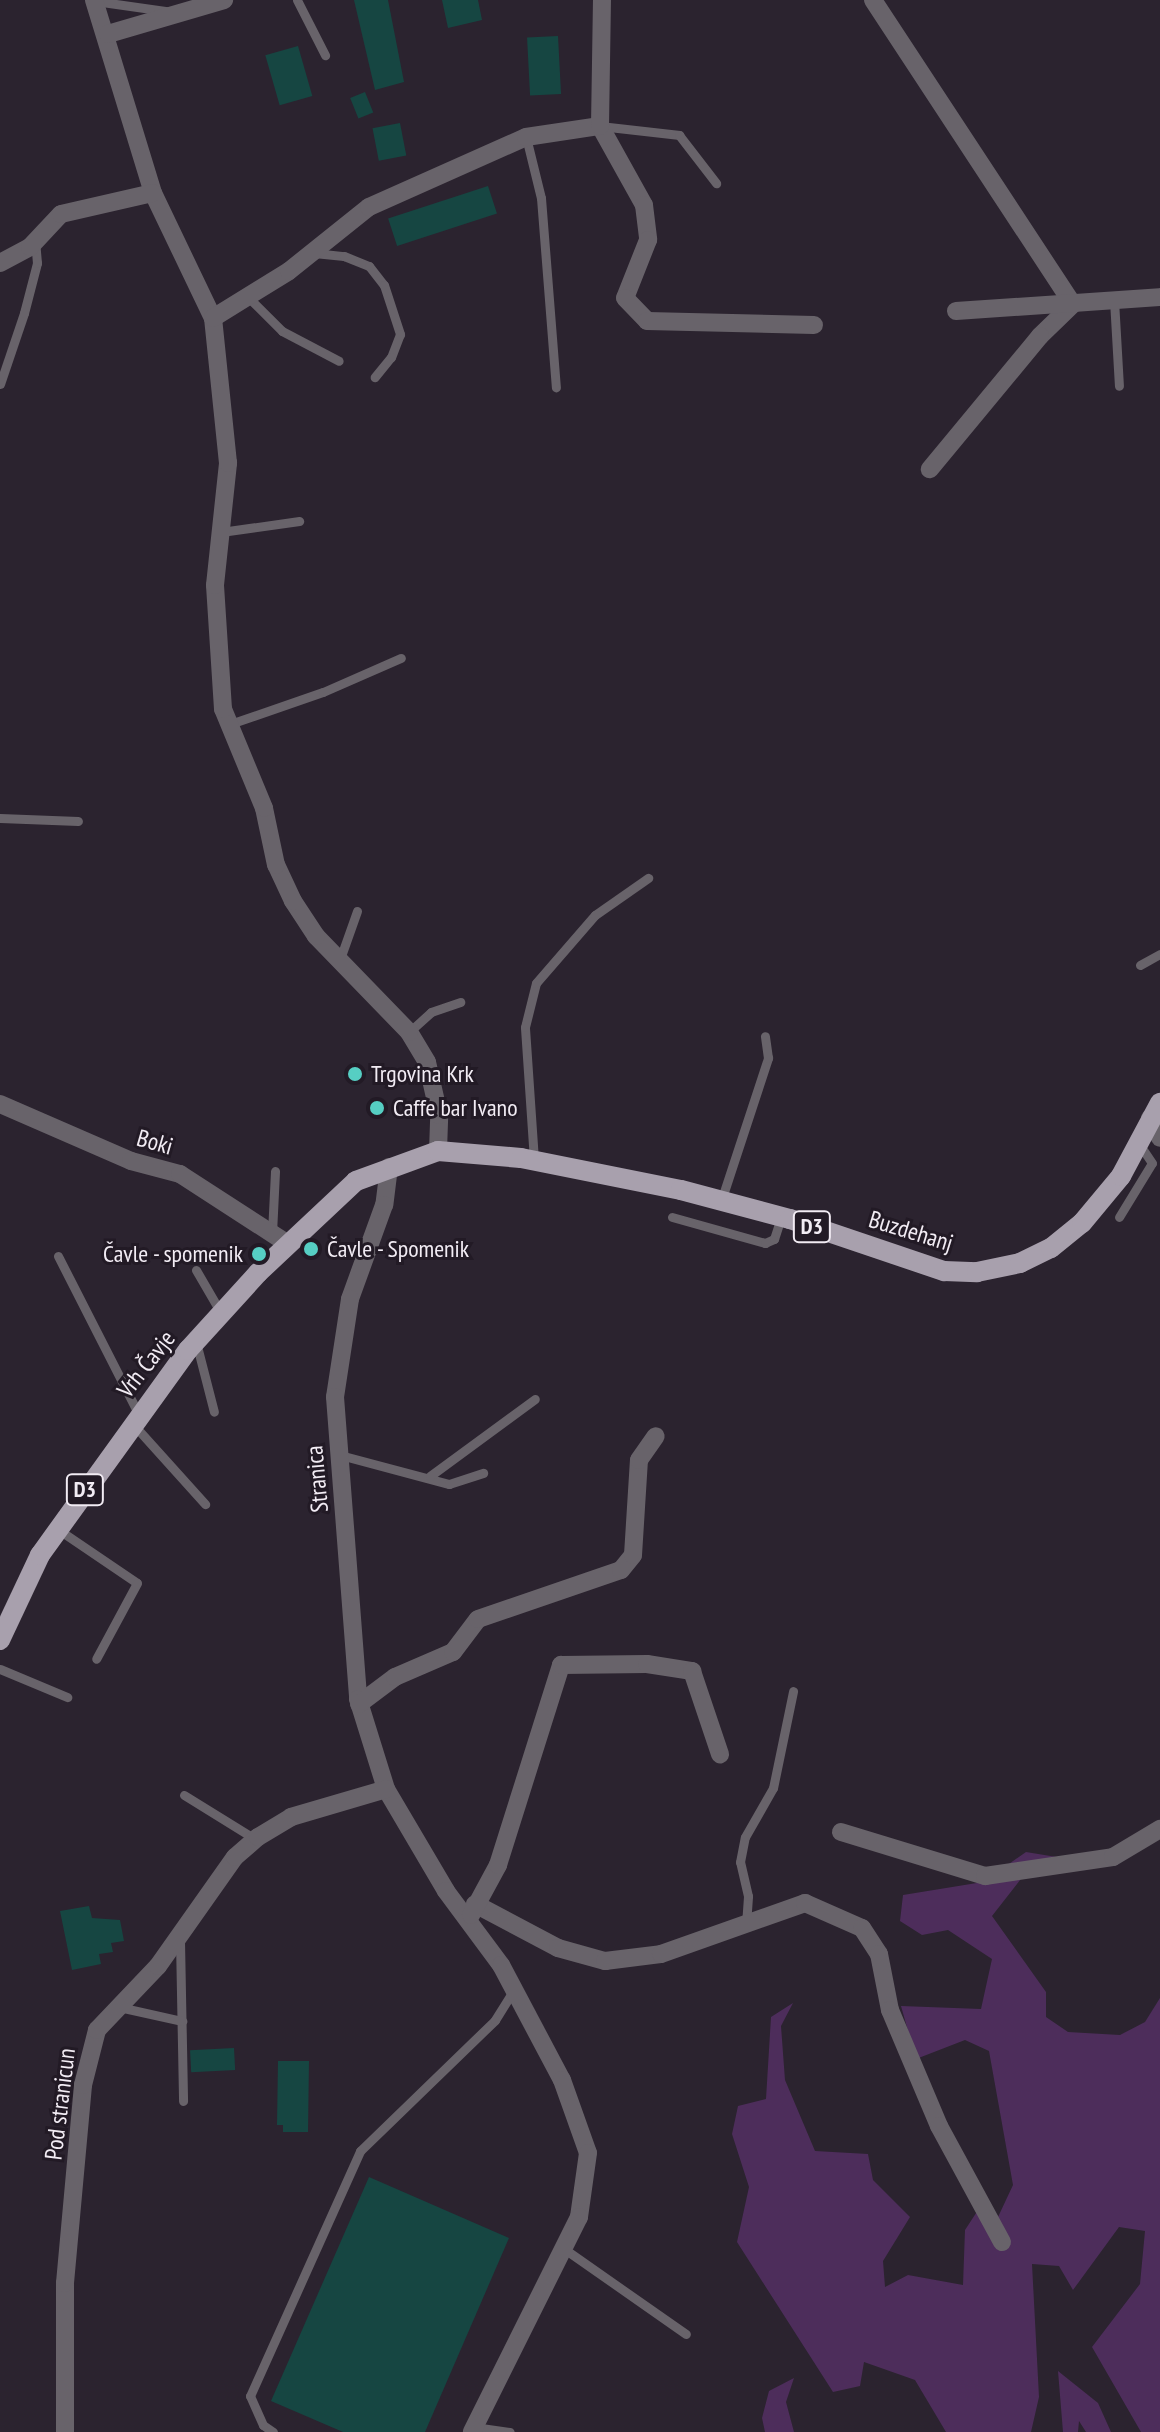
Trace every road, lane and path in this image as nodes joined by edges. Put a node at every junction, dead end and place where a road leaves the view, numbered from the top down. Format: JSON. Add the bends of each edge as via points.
{"nodes":[{"id":1,"x":94,"y":0,"type":"edge"},
{"id":2,"x":224,"y":0,"type":"edge"},
{"id":3,"x":297,"y":0,"type":"edge"},
{"id":4,"x":602,"y":0,"type":"edge"},
{"id":5,"x":873,"y":0,"type":"edge"},
{"id":6,"x":179,"y":13,"type":"junction"},
{"id":7,"x":108,"y":34,"type":"junction"},
{"id":8,"x":325,"y":55,"type":"dead end"},
{"id":9,"x":600,"y":126,"type":"junction"},
{"id":10,"x":526,"y":137,"type":"junction"},
{"id":11,"x":716,"y":183,"type":"dead end"},
{"id":12,"x":153,"y":193,"type":"junction"},
{"id":13,"x":35,"y":241,"type":"junction"},
{"id":14,"x":311,"y":253,"type":"junction"},
{"id":15,"x":0,"y":263,"type":"edge"},
{"id":16,"x":248,"y":296,"type":"junction"},
{"id":17,"x":1160,"y":297,"type":"edge"},
{"id":18,"x":1114,"y":300,"type":"junction"},
{"id":19,"x":1073,"y":304,"type":"junction"},
{"id":20,"x":956,"y":311,"type":"dead end"},
{"id":21,"x":213,"y":318,"type":"junction"},
{"id":22,"x":814,"y":325,"type":"dead end"},
{"id":23,"x":339,"y":361,"type":"dead end"},
{"id":24,"x":375,"y":377,"type":"dead end"},
{"id":25,"x":0,"y":384,"type":"edge"},
{"id":26,"x":1119,"y":386,"type":"dead end"},
{"id":27,"x":556,"y":387,"type":"dead end"},
{"id":28,"x":930,"y":469,"type":"dead end"},
{"id":29,"x":299,"y":521,"type":"dead end"},
{"id":30,"x":221,"y":532,"type":"junction"},
{"id":31,"x":401,"y":658,"type":"dead end"},
{"id":32,"x":230,"y":724,"type":"junction"},
{"id":33,"x":0,"y":818,"type":"edge"},
{"id":34,"x":78,"y":821,"type":"dead end"},
{"id":35,"x":648,"y":878,"type":"dead end"},
{"id":36,"x":357,"y":911,"type":"dead end"},
{"id":37,"x":1160,"y":954,"type":"edge"},
{"id":38,"x":340,"y":959,"type":"junction"},
{"id":39,"x":1140,"y":965,"type":"dead end"},
{"id":40,"x":460,"y":1002,"type":"dead end"},
{"id":41,"x":409,"y":1032,"type":"junction"},
{"id":42,"x":765,"y":1036,"type":"dead end"},
{"id":43,"x":0,"y":1104,"type":"edge"},
{"id":44,"x":1155,"y":1110,"type":"edge"},
{"id":45,"x":1160,"y":1138,"type":"edge"},
{"id":46,"x":1138,"y":1142,"type":"junction"},
{"id":47,"x":438,"y":1151,"type":"junction"},
{"id":48,"x":534,"y":1160,"type":"junction"},
{"id":49,"x":389,"y":1167,"type":"junction"},
{"id":50,"x":275,"y":1171,"type":"dead end"},
{"id":51,"x":721,"y":1201,"type":"junction"},
{"id":52,"x":672,"y":1217,"type":"dead end"},
{"id":53,"x":781,"y":1217,"type":"junction"},
{"id":54,"x":1119,"y":1217,"type":"dead end"},
{"id":55,"x":280,"y":1239,"type":"junction"},
{"id":56,"x":58,"y":1256,"type":"dead end"},
{"id":57,"x":196,"y":1270,"type":"dead end"},
{"id":58,"x":221,"y":1313,"type":"junction"},
{"id":59,"x":196,"y":1342,"type":"junction"},
{"id":60,"x":535,"y":1399,"type":"dead end"},
{"id":61,"x":214,"y":1412,"type":"dead end"},
{"id":62,"x":136,"y":1420,"type":"junction"},
{"id":63,"x":656,"y":1436,"type":"dead end"},
{"id":64,"x":340,"y":1455,"type":"junction"},
{"id":65,"x":483,"y":1473,"type":"dead end"},
{"id":66,"x":430,"y":1476,"type":"junction"},
{"id":67,"x":205,"y":1504,"type":"dead end"},
{"id":68,"x":57,"y":1529,"type":"junction"},
{"id":69,"x":0,"y":1640,"type":"edge"},
{"id":70,"x":96,"y":1659,"type":"dead end"},
{"id":71,"x":0,"y":1669,"type":"edge"},
{"id":72,"x":793,"y":1691,"type":"dead end"},
{"id":73,"x":67,"y":1697,"type":"dead end"},
{"id":74,"x":359,"y":1704,"type":"junction"},
{"id":75,"x":720,"y":1754,"type":"dead end"},
{"id":76,"x":386,"y":1789,"type":"junction"},
{"id":77,"x":184,"y":1795,"type":"dead end"},
{"id":78,"x":1160,"y":1829,"type":"edge"},
{"id":79,"x":841,"y":1832,"type":"dead end"},
{"id":80,"x":255,"y":1839,"type":"junction"},
{"id":81,"x":472,"y":1913,"type":"junction"},
{"id":82,"x":746,"y":1925,"type":"junction"},
{"id":83,"x":180,"y":1939,"type":"junction"},
{"id":84,"x":514,"y":1990,"type":"junction"},
{"id":85,"x":115,"y":2006,"type":"junction"},
{"id":86,"x":182,"y":2021,"type":"junction"},
{"id":87,"x":183,"y":2101,"type":"dead end"},
{"id":88,"x":1002,"y":2242,"type":"dead end"},
{"id":89,"x":563,"y":2248,"type":"junction"},
{"id":90,"x":686,"y":2334,"type":"dead end"},
{"id":91,"x":473,"y":2429,"type":"edge"},
{"id":92,"x":65,"y":2432,"type":"edge"},
{"id":93,"x":273,"y":2432,"type":"edge"},
{"id":94,"x":510,"y":2432,"type":"edge"}],
"edges":[{"from":1,"to":6,"type":"lane"},
{"from":1,"to":7,"type":"street"},
{"from":2,"to":6,"type":"street"},
{"from":3,"to":8,"type":"lane"},
{"from":4,"to":9,"type":"street"},
{"from":5,"to":19,"type":"street"},
{"from":6,"to":7,"type":"street"},
{"from":7,"to":12,"type":"street"},
{"from":9,"to":10,"type":"street"},
{"from":9,"to":11,"type":"lane","via":[[679,135]]},
{"from":9,"to":22,"type":"street","via":[[644,205],[648,240],[625,298],[647,321]]},
{"from":10,"to":14,"type":"street","via":[[369,207]]},
{"from":10,"to":27,"type":"lane","via":[[541,198]]},
{"from":12,"to":13,"type":"street","via":[[61,214]]},
{"from":12,"to":21,"type":"street"},
{"from":13,"to":15,"type":"street"},
{"from":13,"to":25,"type":"lane","via":[[37,263]]},
{"from":14,"to":16,"type":"street"},
{"from":14,"to":24,"type":"lane","via":[[356,261],[384,285],[400,334]]},
{"from":16,"to":21,"type":"street"},
{"from":16,"to":23,"type":"lane","via":[[282,331]]},
{"from":17,"to":18,"type":"street"},
{"from":18,"to":19,"type":"street"},
{"from":18,"to":26,"type":"lane"},
{"from":19,"to":20,"type":"street"},
{"from":19,"to":28,"type":"street"},
{"from":21,"to":30,"type":"street","via":[[228,463]]},
{"from":29,"to":30,"type":"lane"},
{"from":30,"to":32,"type":"street","via":[[215,585],[223,709]]},
{"from":31,"to":32,"type":"lane"},
{"from":32,"to":38,"type":"street","via":[[264,808],[276,865],[316,936]]},
{"from":33,"to":34,"type":"lane"},
{"from":35,"to":48,"type":"lane","via":[[595,915],[536,983],[525,1027]]},
{"from":36,"to":38,"type":"lane"},
{"from":37,"to":39,"type":"lane"},
{"from":38,"to":41,"type":"street"},
{"from":40,"to":41,"type":"lane","via":[[431,1012]]},
{"from":41,"to":47,"type":"street","via":[[427,1062],[434,1089]]},
{"from":42,"to":51,"type":"lane","via":[[766,1068]]},
{"from":43,"to":55,"type":"street","name":"Boki","via":[[131,1161],[180,1174]]},
{"from":44,"to":45,"type":"street"},
{"from":44,"to":46,"type":"main road","name":"Buzdehanj","number":"D3"},
{"from":46,"to":53,"type":"main road","name":"Buzdehanj","number":"D3","via":[[1121,1176],[1082,1223],[1051,1248],[1020,1263],[977,1272],[944,1271]]},
{"from":46,"to":54,"type":"lane","via":[[1152,1163]]},
{"from":47,"to":48,"type":"main road","name":"Buzdehanj","number":"D3"},
{"from":47,"to":49,"type":"main road","name":"Buzdehanj","number":"D3"},
{"from":48,"to":51,"type":"main road","name":"Buzdehanj","number":"D3"},
{"from":49,"to":55,"type":"main road","name":"Vrh Čavje","number":"D3","via":[[356,1181]]},
{"from":49,"to":64,"type":"street","name":"Stranica","via":[[384,1205],[350,1299],[335,1397]]},
{"from":50,"to":55,"type":"lane"},
{"from":51,"to":53,"type":"main road","name":"Buzdehanj","number":"D3"},
{"from":52,"to":53,"type":"lane","via":[[765,1243],[774,1239]]},
{"from":55,"to":58,"type":"main road","name":"Vrh Čavje","number":"D3"},
{"from":56,"to":62,"type":"lane"},
{"from":57,"to":58,"type":"lane"},
{"from":58,"to":59,"type":"main road","name":"Vrh Čavje","number":"D3"},
{"from":59,"to":61,"type":"lane"},
{"from":59,"to":62,"type":"main road","name":"Vrh Čavje","number":"D3"},
{"from":60,"to":66,"type":"lane"},
{"from":62,"to":67,"type":"lane"},
{"from":62,"to":68,"type":"main road","name":"Vrh Čavje","number":"D3"},
{"from":63,"to":74,"type":"street","via":[[639,1460],[633,1555],[621,1570],[478,1619],[453,1652],[395,1677]]},
{"from":64,"to":66,"type":"lane"},
{"from":64,"to":74,"type":"street","name":"Stranica"},
{"from":65,"to":66,"type":"lane","via":[[449,1484]]},
{"from":68,"to":69,"type":"main road","name":"Vrh Čavje","number":"D3","via":[[24,1583]]},
{"from":68,"to":70,"type":"lane","via":[[137,1583]]},
{"from":71,"to":73,"type":"lane"},
{"from":72,"to":82,"type":"lane","via":[[773,1788],[745,1837],[740,1862],[748,1896]]},
{"from":74,"to":76,"type":"street","name":"Stranica"},
{"from":75,"to":81,"type":"street","via":[[692,1671],[647,1664],[561,1665],[498,1865]]},
{"from":76,"to":80,"type":"street","name":"Pod stranicun","via":[[367,1799],[291,1817]]},
{"from":76,"to":81,"type":"street","name":"Stranica"},
{"from":77,"to":80,"type":"lane"},
{"from":78,"to":79,"type":"street","via":[[1113,1857],[985,1876]]},
{"from":80,"to":83,"type":"street","name":"Pod stranicun","via":[[235,1857]]},
{"from":81,"to":82,"type":"street","via":[[605,1961],[661,1954]]},
{"from":81,"to":84,"type":"street","name":"Stranica"},
{"from":82,"to":88,"type":"street","via":[[805,1903],[862,1928],[879,1954],[890,2010],[918,2065],[939,2126]]},
{"from":83,"to":85,"type":"street","name":"Pod stranicun"},
{"from":83,"to":86,"type":"lane"},
{"from":84,"to":89,"type":"street","name":"Stranica","via":[[562,2080],[588,2153],[579,2217]]},
{"from":84,"to":93,"type":"lane","via":[[495,2020],[360,2151],[250,2396],[263,2425]]},
{"from":85,"to":86,"type":"lane"},
{"from":85,"to":92,"type":"street","name":"Pod stranicun","via":[[89,2047],[83,2085],[65,2283]]},
{"from":86,"to":87,"type":"lane"},
{"from":89,"to":90,"type":"lane"},
{"from":89,"to":91,"type":"street","name":"Stranica"},
{"from":91,"to":94,"type":"lane"}]}
